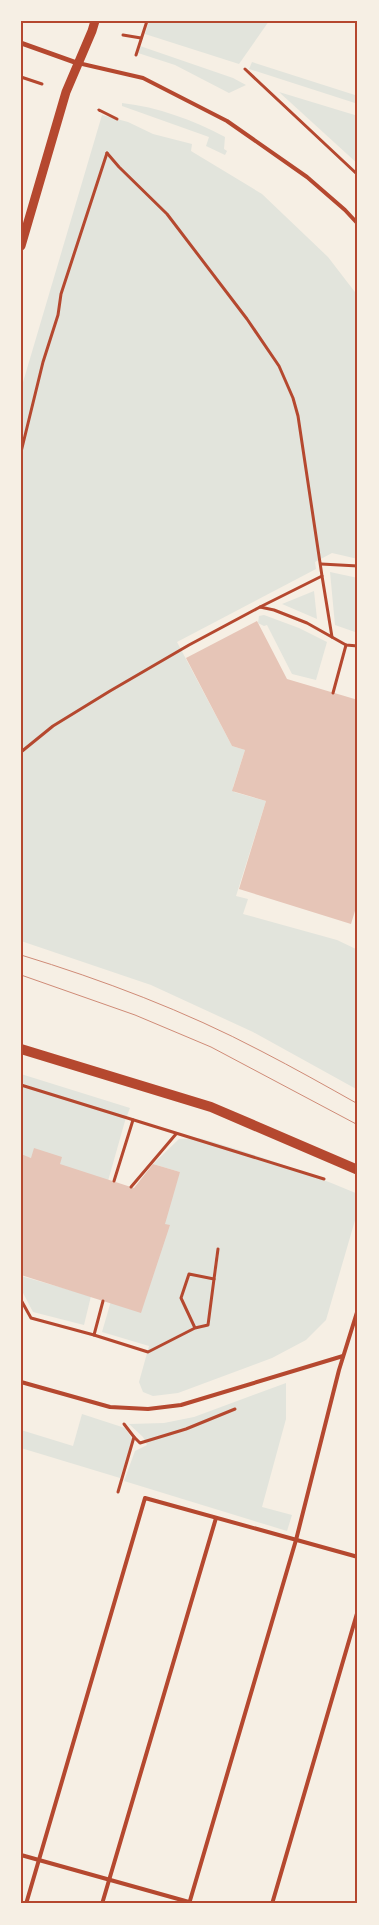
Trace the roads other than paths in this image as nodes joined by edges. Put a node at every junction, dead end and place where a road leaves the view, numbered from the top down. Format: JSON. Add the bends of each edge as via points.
{"nodes":[{"id":1,"x":95,"y":21,"type":"edge"},
{"id":2,"x":21,"y":43,"type":"edge"},
{"id":3,"x":78,"y":63,"type":"junction"},
{"id":4,"x":358,"y":224,"type":"edge"},
{"id":5,"x":21,"y":246,"type":"edge"},
{"id":6,"x":21,"y":1049,"type":"edge"},
{"id":7,"x":358,"y":1170,"type":"edge"},
{"id":8,"x":358,"y":1309,"type":"edge"},
{"id":9,"x":343,"y":1356,"type":"junction"},
{"id":10,"x":21,"y":1382,"type":"edge"},
{"id":11,"x":216,"y":1518,"type":"junction"},
{"id":12,"x":296,"y":1540,"type":"junction"},
{"id":13,"x":358,"y":1557,"type":"edge"},
{"id":14,"x":358,"y":1610,"type":"edge"},
{"id":15,"x":21,"y":1855,"type":"edge"},
{"id":16,"x":39,"y":1860,"type":"junction"},
{"id":17,"x":109,"y":1880,"type":"junction"},
{"id":18,"x":189,"y":1903,"type":"edge"},
{"id":19,"x":26,"y":1904,"type":"edge"},
{"id":20,"x":102,"y":1904,"type":"edge"},
{"id":21,"x":272,"y":1904,"type":"edge"}],
"edges":[{"from":1,"to":3,"type":"street"},
{"from":2,"to":3,"type":"street"},
{"from":3,"to":4,"type":"lane","via":[[143,78],[228,121],[307,177]]},
{"from":3,"to":5,"type":"street","via":[[66,92]]},
{"from":6,"to":7,"type":"main road","via":[[211,1107]]},
{"from":8,"to":9,"type":"lane"},
{"from":9,"to":10,"type":"lane","via":[[181,1405],[148,1409],[110,1407]]},
{"from":9,"to":12,"type":"lane"},
{"from":11,"to":12,"type":"lane"},
{"from":11,"to":16,"type":"lane","via":[[145,1498]]},
{"from":11,"to":17,"type":"lane"},
{"from":12,"to":13,"type":"lane"},
{"from":12,"to":18,"type":"lane"},
{"from":14,"to":21,"type":"lane"},
{"from":15,"to":16,"type":"lane"},
{"from":16,"to":17,"type":"lane"},
{"from":16,"to":19,"type":"lane"},
{"from":17,"to":18,"type":"lane"},
{"from":17,"to":20,"type":"lane"}]}
